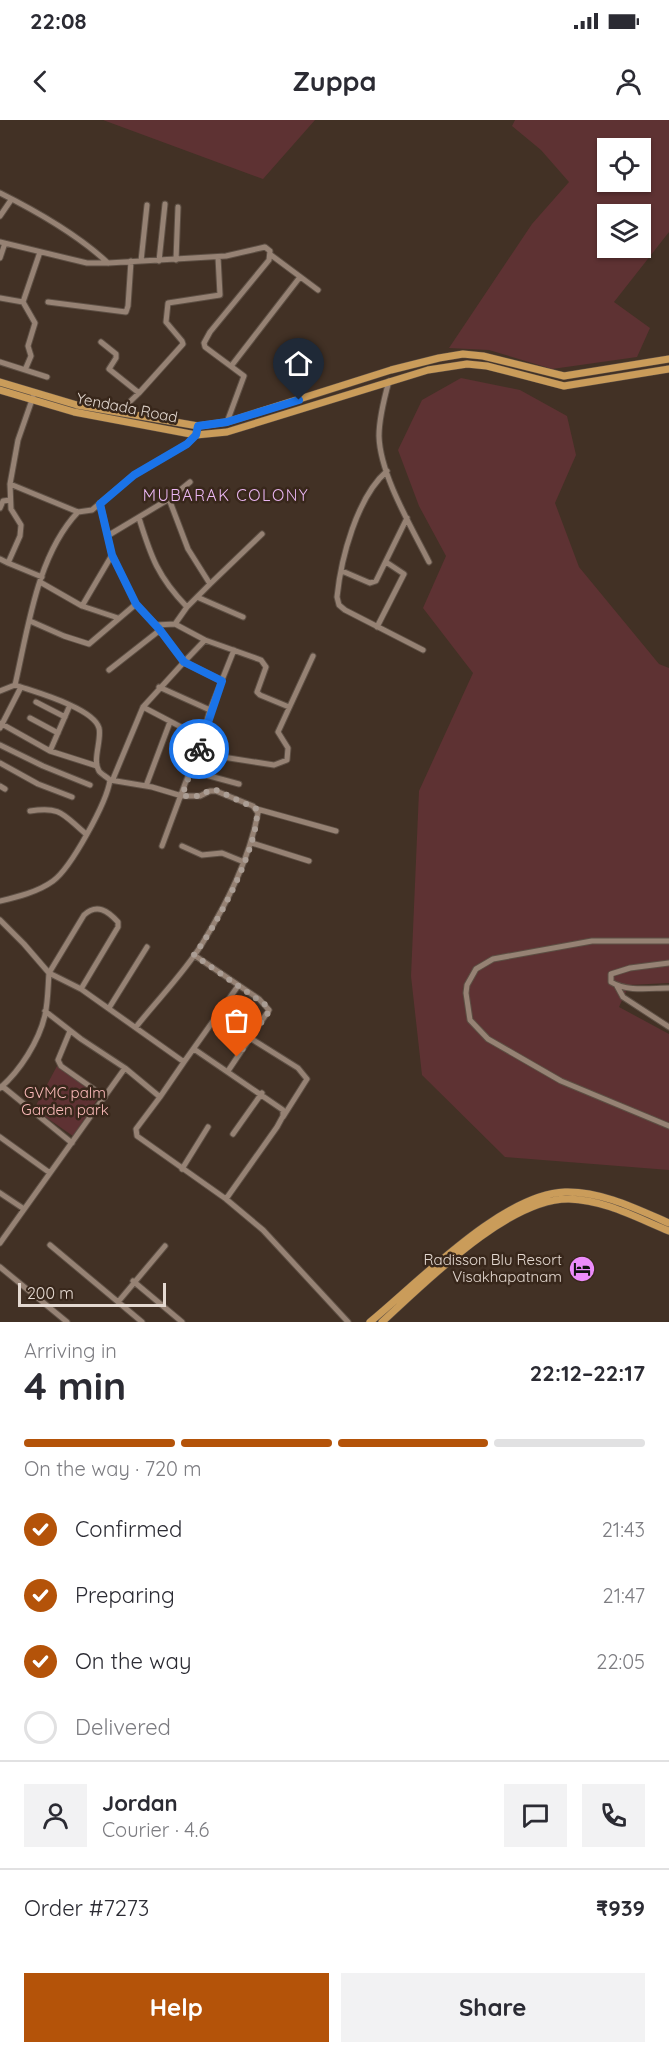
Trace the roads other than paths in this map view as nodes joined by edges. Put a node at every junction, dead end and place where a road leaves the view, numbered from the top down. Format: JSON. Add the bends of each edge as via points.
{"nodes":[{"id":1,"x":0,"y":193,"type":"edge"},
{"id":2,"x":11,"y":200,"type":"junction"},
{"id":3,"x":147,"y":204,"type":"dead end"},
{"id":4,"x":165,"y":204,"type":"dead end"},
{"id":5,"x":178,"y":207,"type":"dead end"},
{"id":6,"x":0,"y":216,"type":"edge"},
{"id":7,"x":2,"y":242,"type":"edge"},
{"id":8,"x":40,"y":252,"type":"junction"},
{"id":9,"x":271,"y":255,"type":"junction"},
{"id":10,"x":218,"y":257,"type":"junction"},
{"id":11,"x":0,"y":258,"type":"edge"},
{"id":12,"x":176,"y":260,"type":"junction"},
{"id":13,"x":131,"y":261,"type":"junction"},
{"id":14,"x":141,"y":261,"type":"junction"},
{"id":15,"x":159,"y":261,"type":"junction"},
{"id":16,"x":108,"y":263,"type":"junction"},
{"id":17,"x":300,"y":277,"type":"junction"},
{"id":18,"x":318,"y":290,"type":"dead end"},
{"id":19,"x":0,"y":298,"type":"edge"},
{"id":20,"x":23,"y":302,"type":"junction"},
{"id":21,"x":48,"y":302,"type":"dead end"},
{"id":22,"x":101,"y":342,"type":"dead end"},
{"id":23,"x":669,"y":359,"type":"edge"},
{"id":24,"x":0,"y":362,"type":"edge"},
{"id":25,"x":232,"y":365,"type":"junction"},
{"id":26,"x":669,"y":369,"type":"edge"},
{"id":27,"x":25,"y":370,"type":"junction"},
{"id":28,"x":47,"y":377,"type":"dead end"},
{"id":29,"x":389,"y":381,"type":"junction"},
{"id":30,"x":0,"y":382,"type":"edge"},
{"id":31,"x":0,"y":390,"type":"edge"},
{"id":32,"x":139,"y":393,"type":"junction"},
{"id":33,"x":33,"y":397,"type":"junction"},
{"id":34,"x":119,"y":412,"type":"junction"},
{"id":35,"x":227,"y":422,"type":"junction"},
{"id":36,"x":198,"y":426,"type":"junction"},
{"id":37,"x":196,"y":435,"type":"junction"},
{"id":38,"x":387,"y":471,"type":"junction"},
{"id":39,"x":190,"y":482,"type":"dead end"},
{"id":40,"x":10,"y":484,"type":"junction"},
{"id":41,"x":169,"y":499,"type":"junction"},
{"id":42,"x":10,"y":500,"type":"junction"},
{"id":43,"x":100,"y":504,"type":"junction"},
{"id":44,"x":0,"y":508,"type":"edge"},
{"id":45,"x":78,"y":512,"type":"junction"},
{"id":46,"x":139,"y":518,"type":"junction"},
{"id":47,"x":407,"y":518,"type":"junction"},
{"id":48,"x":262,"y":534,"type":"dead end"},
{"id":49,"x":109,"y":535,"type":"junction"},
{"id":50,"x":112,"y":555,"type":"junction"},
{"id":51,"x":0,"y":559,"type":"edge"},
{"id":52,"x":386,"y":562,"type":"junction"},
{"id":53,"x":429,"y":562,"type":"dead end"},
{"id":54,"x":8,"y":563,"type":"junction"},
{"id":55,"x":342,"y":571,"type":"junction"},
{"id":56,"x":41,"y":580,"type":"junction"},
{"id":57,"x":210,"y":584,"type":"junction"},
{"id":58,"x":197,"y":597,"type":"junction"},
{"id":59,"x":136,"y":604,"type":"junction"},
{"id":60,"x":82,"y":606,"type":"junction"},
{"id":61,"x":187,"y":607,"type":"junction"},
{"id":62,"x":243,"y":617,"type":"dead end"},
{"id":63,"x":118,"y":618,"type":"junction"},
{"id":64,"x":30,"y":621,"type":"junction"},
{"id":65,"x":175,"y":624,"type":"junction"},
{"id":66,"x":158,"y":627,"type":"junction"},
{"id":67,"x":377,"y":627,"type":"junction"},
{"id":68,"x":205,"y":640,"type":"junction"},
{"id":69,"x":234,"y":650,"type":"junction"},
{"id":70,"x":423,"y":650,"type":"dead end"},
{"id":71,"x":313,"y":656,"type":"dead end"},
{"id":72,"x":184,"y":662,"type":"junction"},
{"id":73,"x":109,"y":670,"type":"dead end"},
{"id":74,"x":222,"y":681,"type":"junction"},
{"id":75,"x":18,"y":686,"type":"junction"},
{"id":76,"x":159,"y":687,"type":"junction"},
{"id":77,"x":0,"y":691,"type":"edge"},
{"id":78,"x":36,"y":702,"type":"dead end"},
{"id":79,"x":70,"y":705,"type":"junction"},
{"id":80,"x":143,"y":707,"type":"junction"},
{"id":81,"x":289,"y":707,"type":"junction"},
{"id":82,"x":210,"y":710,"type":"junction"},
{"id":83,"x":65,"y":717,"type":"junction"},
{"id":84,"x":30,"y":718,"type":"dead end"},
{"id":85,"x":170,"y":722,"type":"junction"},
{"id":86,"x":1,"y":725,"type":"edge"},
{"id":87,"x":58,"y":733,"type":"junction"},
{"id":88,"x":202,"y":738,"type":"junction"},
{"id":89,"x":0,"y":744,"type":"edge"},
{"id":90,"x":50,"y":751,"type":"junction"},
{"id":91,"x":197,"y":753,"type":"junction"},
{"id":92,"x":0,"y":763,"type":"edge"},
{"id":93,"x":97,"y":766,"type":"junction"},
{"id":94,"x":191,"y":771,"type":"junction"},
{"id":95,"x":111,"y":779,"type":"junction"},
{"id":96,"x":90,"y":784,"type":"dead end"},
{"id":97,"x":239,"y":784,"type":"dead end"},
{"id":98,"x":146,"y":786,"type":"junction"},
{"id":99,"x":182,"y":796,"type":"junction"},
{"id":100,"x":72,"y":797,"type":"dead end"},
{"id":101,"x":257,"y":809,"type":"junction"},
{"id":102,"x":30,"y":811,"type":"dead end"},
{"id":103,"x":336,"y":831,"type":"dead end"},
{"id":104,"x":86,"y":834,"type":"junction"},
{"id":105,"x":252,"y":843,"type":"junction"},
{"id":106,"x":162,"y":846,"type":"dead end"},
{"id":107,"x":182,"y":846,"type":"dead end"},
{"id":108,"x":309,"y":861,"type":"dead end"},
{"id":109,"x":244,"y":862,"type":"junction"},
{"id":110,"x":0,"y":901,"type":"edge"},
{"id":111,"x":0,"y":920,"type":"edge"},
{"id":112,"x":669,"y":941,"type":"edge"},
{"id":113,"x":147,"y":947,"type":"dead end"},
{"id":114,"x":194,"y":955,"type":"junction"},
{"id":115,"x":669,"y":963,"type":"edge"},
{"id":116,"x":49,"y":973,"type":"junction"},
{"id":117,"x":238,"y":986,"type":"junction"},
{"id":118,"x":617,"y":986,"type":"junction"},
{"id":119,"x":669,"y":988,"type":"edge"},
{"id":120,"x":81,"y":989,"type":"junction"},
{"id":121,"x":109,"y":1008,"type":"junction"},
{"id":122,"x":45,"y":1011,"type":"junction"},
{"id":123,"x":136,"y":1027,"type":"junction"},
{"id":124,"x":669,"y":1027,"type":"edge"},
{"id":125,"x":70,"y":1031,"type":"junction"},
{"id":126,"x":250,"y":1038,"type":"junction"},
{"id":127,"x":194,"y":1049,"type":"junction"},
{"id":128,"x":184,"y":1062,"type":"junction"},
{"id":129,"x":125,"y":1068,"type":"junction"},
{"id":130,"x":228,"y":1071,"type":"junction"},
{"id":131,"x":1,"y":1087,"type":"edge"},
{"id":132,"x":262,"y":1093,"type":"junction"},
{"id":133,"x":105,"y":1097,"type":"junction"},
{"id":134,"x":160,"y":1097,"type":"junction"},
{"id":135,"x":281,"y":1118,"type":"junction"},
{"id":136,"x":669,"y":1126,"type":"edge"},
{"id":137,"x":208,"y":1127,"type":"dead end"},
{"id":138,"x":233,"y":1134,"type":"dead end"},
{"id":139,"x":0,"y":1137,"type":"edge"},
{"id":140,"x":72,"y":1143,"type":"junction"},
{"id":141,"x":182,"y":1169,"type":"junction"},
{"id":142,"x":50,"y":1173,"type":"junction"},
{"id":143,"x":0,"y":1193,"type":"edge"},
{"id":144,"x":226,"y":1199,"type":"junction"},
{"id":145,"x":24,"y":1209,"type":"junction"},
{"id":146,"x":650,"y":1219,"type":"junction"},
{"id":147,"x":669,"y":1223,"type":"edge"},
{"id":148,"x":669,"y":1231,"type":"edge"},
{"id":149,"x":1,"y":1239,"type":"edge"},
{"id":150,"x":50,"y":1245,"type":"dead end"},
{"id":151,"x":165,"y":1246,"type":"dead end"},
{"id":152,"x":0,"y":1267,"type":"edge"},
{"id":153,"x":133,"y":1281,"type":"junction"},
{"id":154,"x":118,"y":1302,"type":"junction"},
{"id":155,"x":67,"y":1322,"type":"edge"},
{"id":156,"x":142,"y":1322,"type":"edge"},
{"id":157,"x":182,"y":1322,"type":"edge"},
{"id":158,"x":348,"y":1322,"type":"edge"},
{"id":159,"x":370,"y":1322,"type":"edge"},
{"id":160,"x":382,"y":1322,"type":"edge"}],
"edges":[{"from":1,"to":2,"type":"street"},
{"from":2,"to":6,"type":"street"},
{"from":2,"to":16,"type":"street","via":[[90,246]]},
{"from":3,"to":14,"type":"street"},
{"from":4,"to":15,"type":"street"},
{"from":5,"to":12,"type":"street"},
{"from":7,"to":8,"type":"street"},
{"from":7,"to":11,"type":"street"},
{"from":8,"to":16,"type":"street"},
{"from":8,"to":20,"type":"street"},
{"from":9,"to":10,"type":"street","via":[[265,247],[258,247]]},
{"from":9,"to":17,"type":"street"},
{"from":9,"to":25,"type":"street","via":[[204,343]]},
{"from":10,"to":12,"type":"street"},
{"from":10,"to":32,"type":"street","via":[[220,295],[168,303],[166,322],[183,344]]},
{"from":12,"to":15,"type":"street"},
{"from":13,"to":14,"type":"street"},
{"from":13,"to":16,"type":"street"},
{"from":13,"to":21,"type":"street","via":[[126,312]]},
{"from":14,"to":15,"type":"street"},
{"from":17,"to":18,"type":"street"},
{"from":17,"to":25,"type":"street"},
{"from":19,"to":20,"type":"street"},
{"from":20,"to":27,"type":"street","via":[[35,323]]},
{"from":22,"to":32,"type":"street","via":[[116,354],[109,369]]},
{"from":23,"to":35,"type":"main road","name":"Yendada Road","via":[[564,376],[464,354],[391,370]]},
{"from":24,"to":27,"type":"street"},
{"from":25,"to":35,"type":"street","via":[[244,380]]},
{"from":26,"to":29,"type":"main road","name":"Yendada Road","via":[[564,386],[466,364],[428,369]]},
{"from":27,"to":28,"type":"street"},
{"from":29,"to":37,"type":"main road","name":"Yendada Road","via":[[227,432]]},
{"from":29,"to":38,"type":"street","via":[[379,439]]},
{"from":30,"to":33,"type":"main road","name":"Yendada Road"},
{"from":31,"to":33,"type":"main road","name":"Yendada Road"},
{"from":32,"to":34,"type":"street"},
{"from":33,"to":34,"type":"main road","name":"Yendada Road"},
{"from":33,"to":37,"type":"main road","name":"Yendada Road","via":[[74,412]]},
{"from":33,"to":40,"type":"street","via":[[18,440]]},
{"from":34,"to":36,"type":"main road","name":"Yendada Road"},
{"from":35,"to":36,"type":"main road","name":"Yendada Road"},
{"from":36,"to":37,"type":"street"},
{"from":37,"to":43,"type":"street","via":[[134,475]]},
{"from":38,"to":47,"type":"street"},
{"from":38,"to":55,"type":"street","via":[[373,484],[360,510]]},
{"from":39,"to":41,"type":"street"},
{"from":40,"to":42,"type":"street"},
{"from":40,"to":45,"type":"street"},
{"from":41,"to":46,"type":"street"},
{"from":41,"to":57,"type":"street","via":[[188,549]]},
{"from":42,"to":44,"type":"street","via":[[3,501]]},
{"from":42,"to":54,"type":"street","via":[[21,531]]},
{"from":43,"to":45,"type":"street"},
{"from":43,"to":49,"type":"street"},
{"from":45,"to":56,"type":"street","via":[[59,538]]},
{"from":46,"to":49,"type":"street"},
{"from":46,"to":61,"type":"street","via":[[157,569]]},
{"from":47,"to":52,"type":"street"},
{"from":47,"to":53,"type":"street"},
{"from":48,"to":57,"type":"street"},
{"from":49,"to":50,"type":"street"},
{"from":50,"to":59,"type":"street"},
{"from":50,"to":60,"type":"street"},
{"from":51,"to":54,"type":"street"},
{"from":52,"to":55,"type":"street","via":[[374,582]]},
{"from":52,"to":67,"type":"street","via":[[404,574]]},
{"from":54,"to":56,"type":"street"},
{"from":55,"to":67,"type":"street","via":[[339,605]]},
{"from":56,"to":60,"type":"street"},
{"from":56,"to":64,"type":"street"},
{"from":57,"to":58,"type":"street"},
{"from":58,"to":61,"type":"street"},
{"from":58,"to":62,"type":"street"},
{"from":59,"to":63,"type":"street"},
{"from":59,"to":66,"type":"street"},
{"from":60,"to":63,"type":"street"},
{"from":61,"to":65,"type":"street"},
{"from":63,"to":64,"type":"street","via":[[89,644]]},
{"from":64,"to":75,"type":"street"},
{"from":65,"to":66,"type":"street"},
{"from":65,"to":68,"type":"street"},
{"from":66,"to":72,"type":"street"},
{"from":66,"to":73,"type":"street"},
{"from":67,"to":70,"type":"street"},
{"from":68,"to":69,"type":"street"},
{"from":68,"to":72,"type":"street"},
{"from":69,"to":74,"type":"street"},
{"from":69,"to":81,"type":"street","via":[[265,663],[257,692]]},
{"from":71,"to":81,"type":"street"},
{"from":72,"to":74,"type":"street"},
{"from":72,"to":76,"type":"street"},
{"from":74,"to":82,"type":"street"},
{"from":75,"to":77,"type":"street"},
{"from":75,"to":79,"type":"street"},
{"from":75,"to":86,"type":"street"},
{"from":76,"to":80,"type":"street"},
{"from":76,"to":82,"type":"street"},
{"from":78,"to":83,"type":"street"},
{"from":79,"to":83,"type":"street"},
{"from":79,"to":93,"type":"street","via":[[99,726]]},
{"from":80,"to":85,"type":"street"},
{"from":80,"to":95,"type":"street"},
{"from":81,"to":91,"type":"street","via":[[278,732],[288,748],[286,760],[274,765]]},
{"from":82,"to":88,"type":"street"},
{"from":83,"to":87,"type":"street"},
{"from":84,"to":87,"type":"street"},
{"from":85,"to":88,"type":"street"},
{"from":85,"to":98,"type":"street"},
{"from":86,"to":90,"type":"street"},
{"from":87,"to":90,"type":"street"},
{"from":88,"to":91,"type":"street"},
{"from":89,"to":96,"type":"street"},
{"from":90,"to":93,"type":"street"},
{"from":91,"to":94,"type":"street"},
{"from":92,"to":100,"type":"street"},
{"from":93,"to":95,"type":"street"},
{"from":94,"to":97,"type":"street"},
{"from":94,"to":99,"type":"street"},
{"from":95,"to":98,"type":"street"},
{"from":95,"to":104,"type":"street"},
{"from":98,"to":99,"type":"street"},
{"from":99,"to":101,"type":"street","via":[[200,796],[216,790]]},
{"from":99,"to":106,"type":"street"},
{"from":101,"to":103,"type":"street"},
{"from":101,"to":105,"type":"street"},
{"from":102,"to":104,"type":"street","via":[[55,809]]},
{"from":104,"to":110,"type":"street","via":[[53,881]]},
{"from":105,"to":108,"type":"street"},
{"from":105,"to":109,"type":"street"},
{"from":107,"to":109,"type":"street","via":[[202,855],[222,854]]},
{"from":109,"to":114,"type":"street","via":[[234,887]]},
{"from":111,"to":116,"type":"street"},
{"from":112,"to":136,"type":"street","via":[[592,941],[493,959],[476,969],[466,993],[470,1020],[488,1039],[561,1081]]},
{"from":113,"to":121,"type":"street"},
{"from":114,"to":117,"type":"street"},
{"from":114,"to":123,"type":"street"},
{"from":115,"to":118,"type":"street","via":[[611,974],[611,982]]},
{"from":116,"to":120,"type":"street"},
{"from":116,"to":120,"type":"street","via":[[84,915],[100,908],[118,922],[118,927]]},
{"from":116,"to":122,"type":"street"},
{"from":117,"to":126,"type":"street","via":[[269,1010]]},
{"from":117,"to":127,"type":"street"},
{"from":118,"to":119,"type":"street"},
{"from":118,"to":124,"type":"street","via":[[623,997]]},
{"from":120,"to":121,"type":"street"},
{"from":121,"to":123,"type":"street"},
{"from":122,"to":125,"type":"street"},
{"from":122,"to":131,"type":"street","via":[[27,1054]]},
{"from":123,"to":128,"type":"street"},
{"from":125,"to":129,"type":"street"},
{"from":125,"to":133,"type":"street","via":[[58,1060],[61,1066]]},
{"from":126,"to":130,"type":"street"},
{"from":126,"to":135,"type":"street","via":[[298,1068],[307,1079]]},
{"from":127,"to":128,"type":"street"},
{"from":127,"to":130,"type":"street"},
{"from":128,"to":134,"type":"street"},
{"from":129,"to":133,"type":"street"},
{"from":129,"to":134,"type":"street"},
{"from":130,"to":132,"type":"street"},
{"from":131,"to":140,"type":"street"},
{"from":132,"to":135,"type":"street","via":[[280,1106]]},
{"from":132,"to":138,"type":"street"},
{"from":133,"to":140,"type":"street"},
{"from":134,"to":141,"type":"street","via":[[136,1133]]},
{"from":135,"to":144,"type":"street"},
{"from":137,"to":141,"type":"street"},
{"from":139,"to":142,"type":"street"},
{"from":140,"to":142,"type":"street"},
{"from":141,"to":144,"type":"street"},
{"from":142,"to":145,"type":"street"},
{"from":143,"to":145,"type":"street"},
{"from":144,"to":158,"type":"street","via":[[279,1245]]},
{"from":145,"to":149,"type":"street"},
{"from":146,"to":147,"type":"main road"},
{"from":146,"to":148,"type":"main road"},
{"from":146,"to":159,"type":"main road","via":[[597,1196],[563,1192],[532,1199],[447,1256]]},
{"from":146,"to":160,"type":"main road","via":[[580,1200],[536,1205],[461,1252]]},
{"from":150,"to":154,"type":"street"},
{"from":151,"to":153,"type":"street"},
{"from":152,"to":155,"type":"street"},
{"from":153,"to":154,"type":"street"},
{"from":153,"to":157,"type":"street"},
{"from":154,"to":156,"type":"street"}]}
